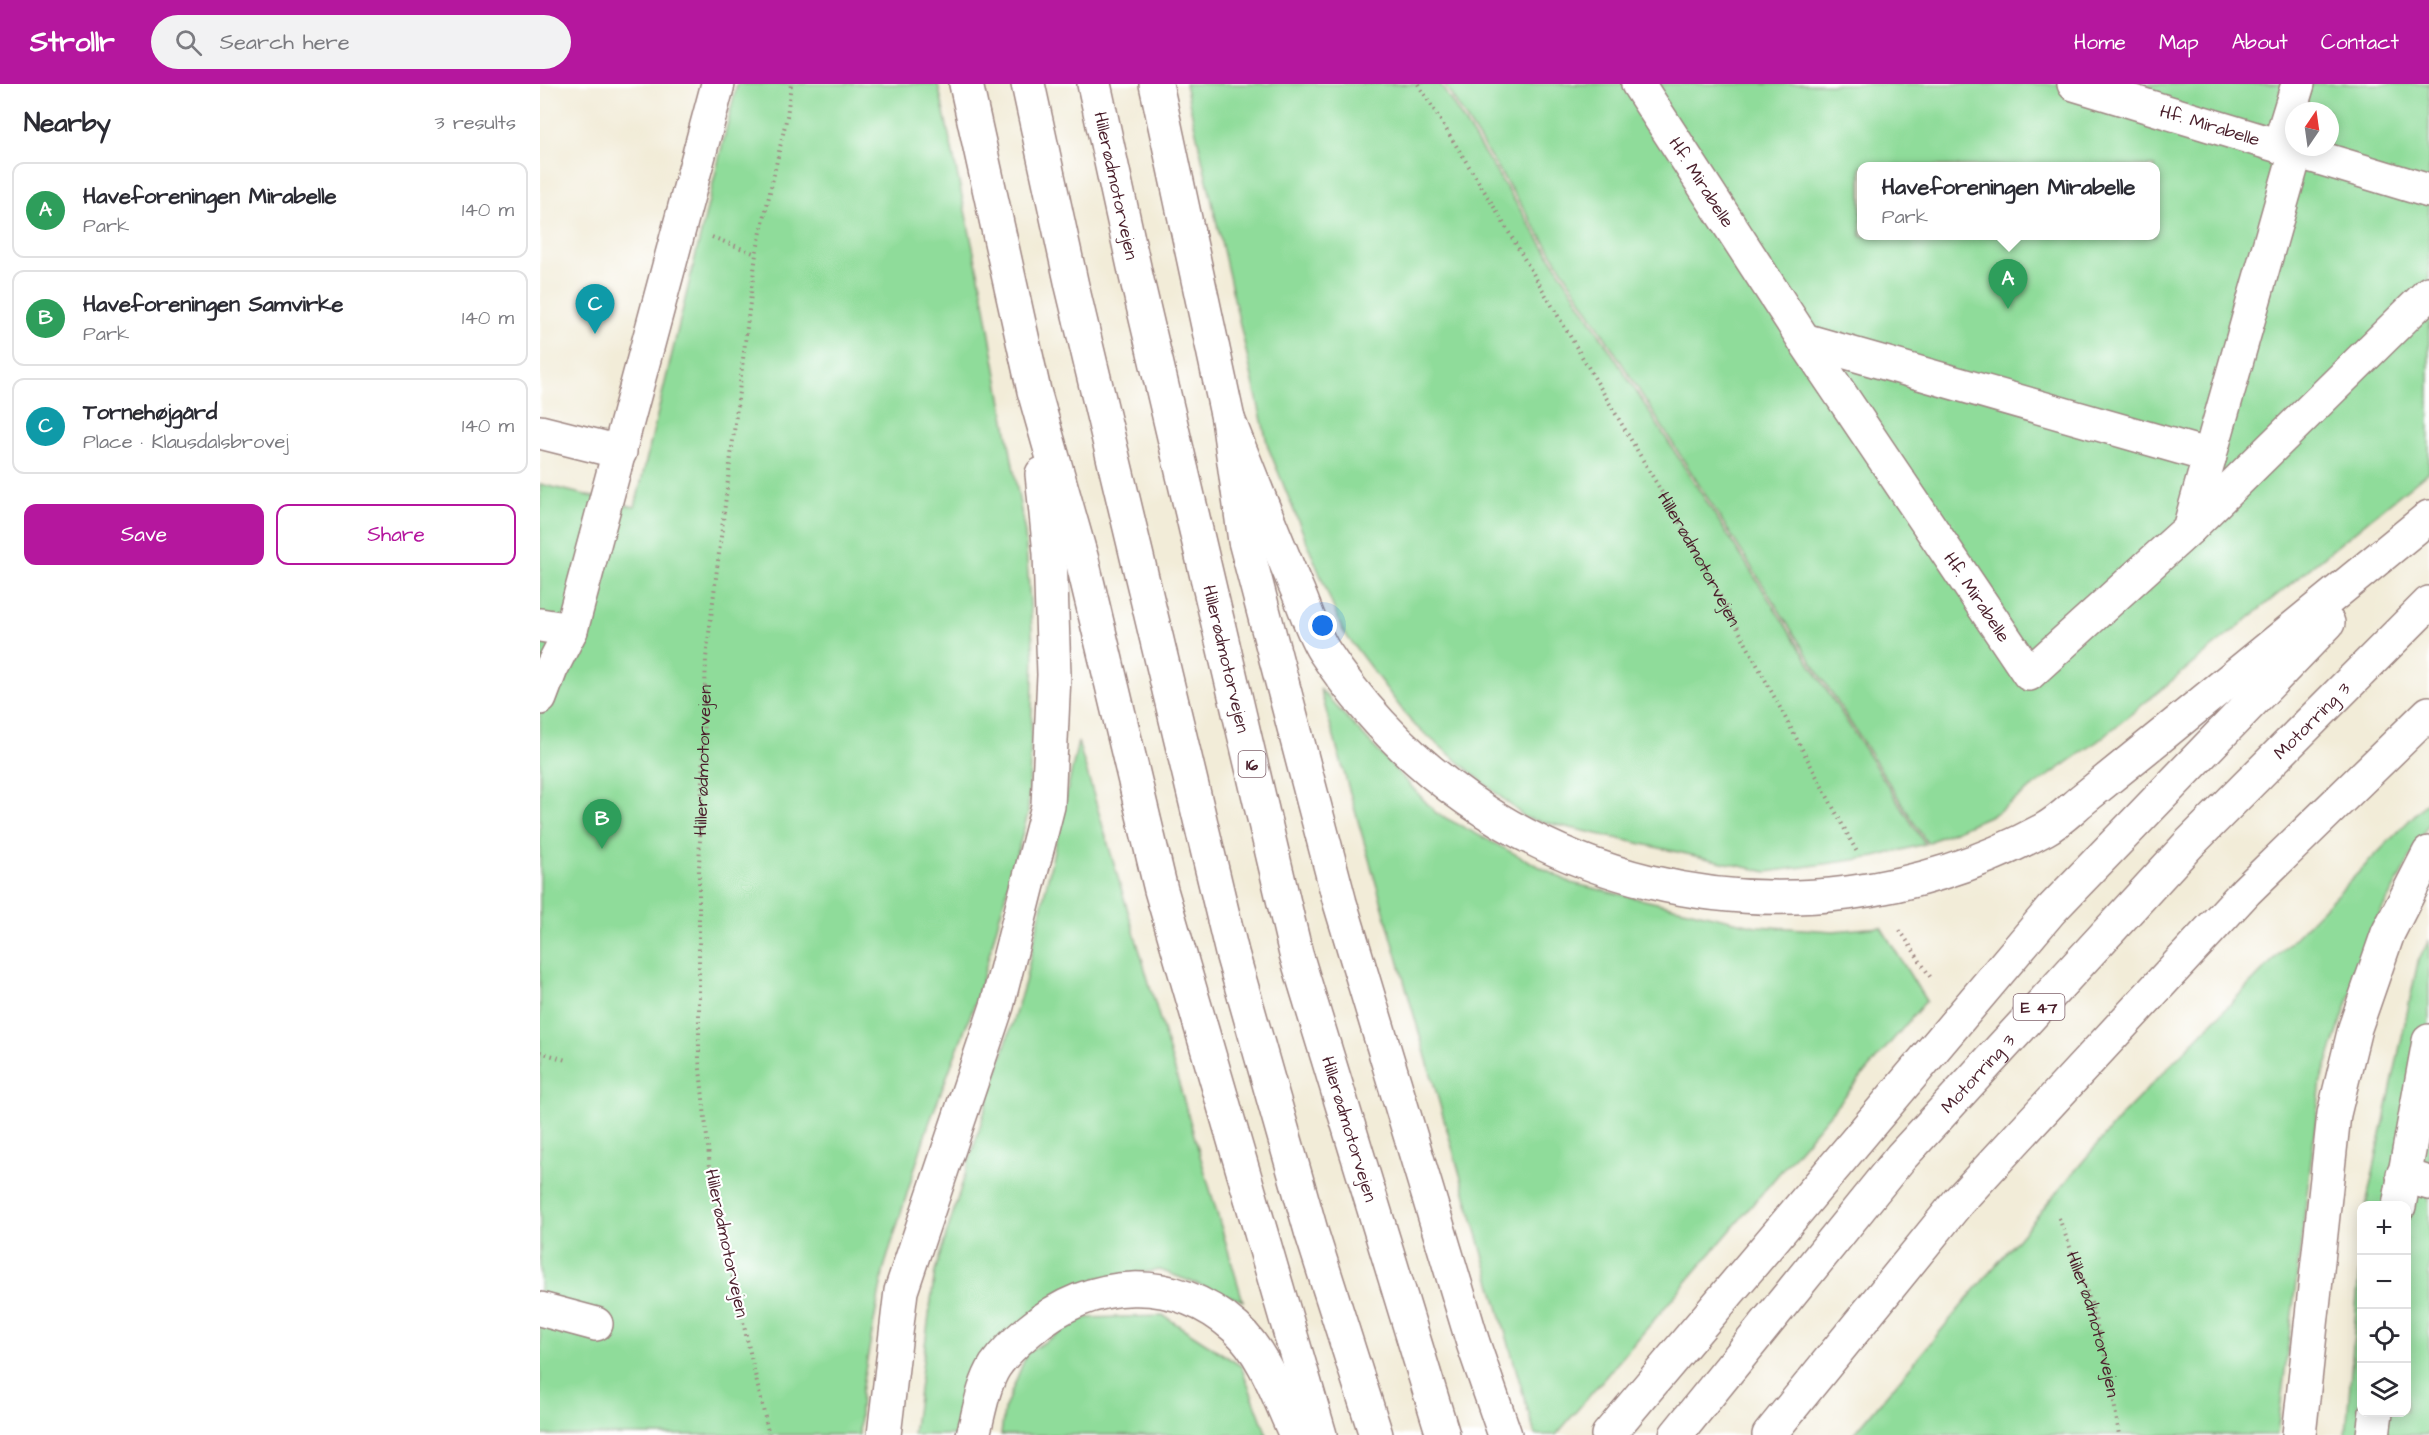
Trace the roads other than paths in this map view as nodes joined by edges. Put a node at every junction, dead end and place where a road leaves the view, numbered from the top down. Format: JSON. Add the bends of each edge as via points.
{"nodes":[{"id":1,"x":966,"y":84,"type":"edge"},
{"id":2,"x":1028,"y":84,"type":"edge"},
{"id":3,"x":1094,"y":84,"type":"edge"},
{"id":4,"x":1156,"y":84,"type":"edge"},
{"id":5,"x":1638,"y":84,"type":"edge"},
{"id":6,"x":2074,"y":84,"type":"edge"},
{"id":7,"x":2298,"y":84,"type":"edge"},
{"id":8,"x":716,"y":92,"type":"edge"},
{"id":9,"x":2295,"y":102,"type":"edge"},
{"id":10,"x":2285,"y":147,"type":"edge"},
{"id":11,"x":2286,"y":156,"type":"edge"},
{"id":12,"x":2314,"y":156,"type":"edge"},
{"id":13,"x":2429,"y":191,"type":"edge"},
{"id":14,"x":2429,"y":293,"type":"edge"},
{"id":15,"x":1804,"y":340,"type":"junction"},
{"id":16,"x":1034,"y":391,"type":"junction"},
{"id":17,"x":1228,"y":419,"type":"junction"},
{"id":18,"x":540,"y":432,"type":"edge"},
{"id":19,"x":620,"y":452,"type":"junction"},
{"id":20,"x":2210,"y":456,"type":"junction"},
{"id":21,"x":2429,"y":517,"type":"edge"},
{"id":22,"x":2189,"y":529,"type":"junction"},
{"id":23,"x":2429,"y":603,"type":"edge"},
{"id":24,"x":556,"y":628,"type":"edge"},
{"id":25,"x":540,"y":698,"type":"edge"},
{"id":26,"x":2429,"y":713,"type":"edge"},
{"id":27,"x":2429,"y":853,"type":"edge"},
{"id":28,"x":2429,"y":1041,"type":"edge"},
{"id":29,"x":2410,"y":1188,"type":"edge"},
{"id":30,"x":540,"y":1309,"type":"edge"},
{"id":31,"x":596,"y":1324,"type":"dead end"},
{"id":32,"x":2375,"y":1417,"type":"edge"},
{"id":33,"x":884,"y":1435,"type":"edge"},
{"id":34,"x":973,"y":1435,"type":"edge"},
{"id":35,"x":1296,"y":1435,"type":"edge"},
{"id":36,"x":1320,"y":1435,"type":"edge"},
{"id":37,"x":1376,"y":1435,"type":"edge"},
{"id":38,"x":1443,"y":1435,"type":"edge"},
{"id":39,"x":1505,"y":1435,"type":"edge"},
{"id":40,"x":1608,"y":1435,"type":"edge"},
{"id":41,"x":1676,"y":1435,"type":"edge"},
{"id":42,"x":1769,"y":1435,"type":"edge"},
{"id":43,"x":2299,"y":1435,"type":"edge"},
{"id":44,"x":2373,"y":1435,"type":"edge"}],
"edges":[{"from":1,"to":16,"type":"main road"},
{"from":2,"to":37,"type":"main road","via":[[1077,309],[1232,953],[1311,1232]]},
{"from":3,"to":38,"type":"main road","name":"Hillerødmotorvejen","number":"16","via":[[1296,954]]},
{"from":4,"to":17,"type":"main road"},
{"from":5,"to":15,"type":"main road","name":"Hf. Mirabelle"},
{"from":6,"to":10,"type":"main road","name":"Hf. Mirabelle"},
{"from":7,"to":9,"type":"main road","name":"Hf. Mirabelle"},
{"from":8,"to":19,"type":"main road"},
{"from":11,"to":20,"type":"main road","name":"Hf. Mirabelle"},
{"from":12,"to":13,"type":"main road","name":"Hf. Mirabelle"},
{"from":14,"to":22,"type":"main road","name":"Hf. Mirabelle"},
{"from":15,"to":20,"type":"main road"},
{"from":15,"to":22,"type":"main road","name":"Hf. Mirabelle","via":[[2029,674]]},
{"from":16,"to":33,"type":"main road","via":[[1050,553],[1054,675],[1048,806],[997,1006],[901,1291]]},
{"from":16,"to":36,"type":"main road","via":[[1082,560],[1161,890]]},
{"from":17,"to":21,"type":"main road","via":[[1323,648],[1378,721],[1445,784],[1521,834],[1606,870],[1694,893],[1786,899],[1877,890],[1965,866],[2048,828]]},
{"from":17,"to":39,"type":"main road","via":[[1245,541],[1341,903],[1473,1343]]},
{"from":18,"to":19,"type":"main road"},
{"from":19,"to":24,"type":"main road"},
{"from":20,"to":22,"type":"main road","name":"Hf. Mirabelle"},
{"from":21,"to":40,"type":"main road","via":[[2051,910]]},
{"from":23,"to":41,"type":"main road","name":"Motorring 3","number":"E 47","via":[[2189,844],[1901,1157]]},
{"from":24,"to":25,"type":"main road","via":[[550,669]]},
{"from":26,"to":42,"type":"main road","via":[[2246,891],[1958,1202]]},
{"from":27,"to":43,"type":"main road","via":[[2388,933],[2355,1028],[2337,1103]]},
{"from":28,"to":29,"type":"main road"},
{"from":30,"to":31,"type":"main road"},
{"from":32,"to":44,"type":"main road"},
{"from":34,"to":35,"type":"main road","via":[[995,1366],[1051,1312],[1101,1291],[1144,1288],[1187,1296],[1237,1329],[1263,1364]]}]}
